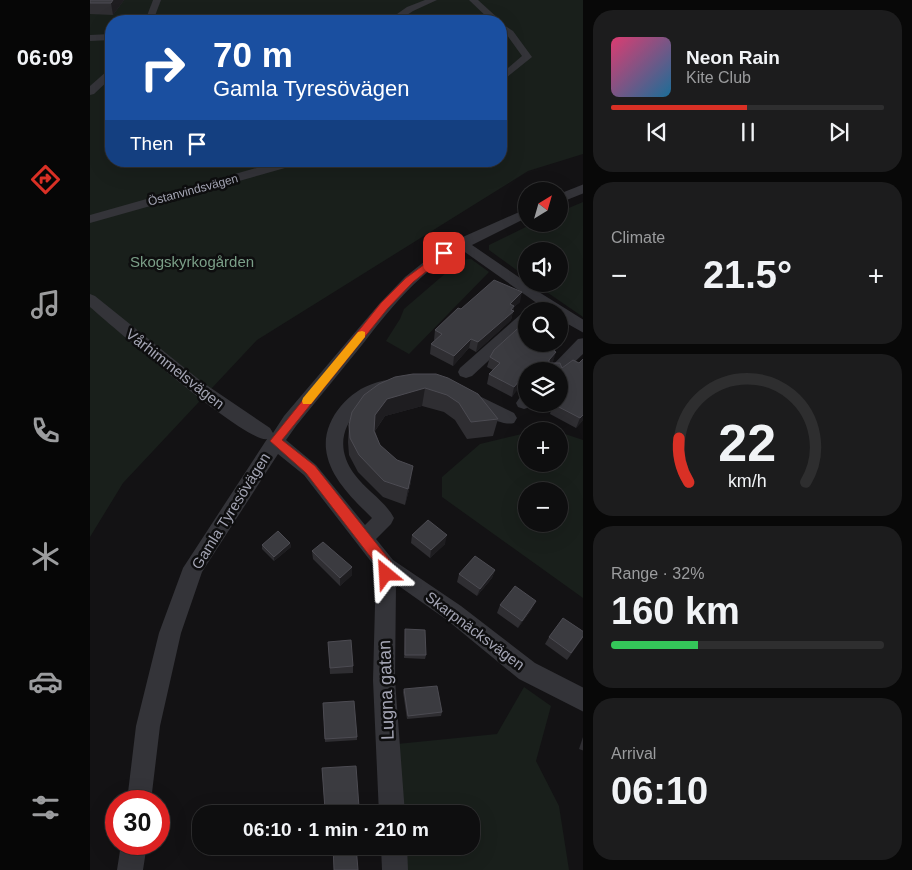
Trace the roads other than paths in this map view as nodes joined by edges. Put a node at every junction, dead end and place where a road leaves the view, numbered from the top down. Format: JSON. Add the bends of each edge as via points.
{"nodes":[{"id":1,"x":157,"y":0,"type":"edge"},
{"id":2,"x":433,"y":0,"type":"edge"},
{"id":3,"x":473,"y":0,"type":"edge"},
{"id":4,"x":151,"y":15,"type":"edge"},
{"id":5,"x":401,"y":15,"type":"edge"},
{"id":6,"x":489,"y":15,"type":"edge"},
{"id":7,"x":507,"y":31,"type":"edge"},
{"id":8,"x":105,"y":37,"type":"edge"},
{"id":9,"x":90,"y":38,"type":"edge"},
{"id":10,"x":507,"y":74,"type":"edge"},
{"id":11,"x":105,"y":78,"type":"edge"},
{"id":12,"x":90,"y":92,"type":"edge"},
{"id":13,"x":274,"y":167,"type":"edge"},
{"id":14,"x":583,"y":188,"type":"edge"},
{"id":15,"x":568,"y":195,"type":"edge"},
{"id":16,"x":518,"y":218,"type":"edge"},
{"id":17,"x":90,"y":219,"type":"edge"},
{"id":18,"x":462,"y":243,"type":"junction"},
{"id":19,"x":90,"y":299,"type":"edge"},
{"id":20,"x":534,"y":302,"type":"edge"},
{"id":21,"x":568,"y":318,"type":"edge"},
{"id":22,"x":518,"y":325,"type":"edge"},
{"id":23,"x":583,"y":328,"type":"edge"},
{"id":24,"x":583,"y":343,"type":"edge"},
{"id":25,"x":564,"y":362,"type":"edge"},
{"id":26,"x":466,"y":372,"type":"dead end"},
{"id":27,"x":404,"y":382,"type":"edge"},
{"id":28,"x":459,"y":391,"type":"edge"},
{"id":29,"x":508,"y":418,"type":"dead end"},
{"id":30,"x":270,"y":437,"type":"junction"},
{"id":31,"x":363,"y":539,"type":"junction"},
{"id":32,"x":386,"y":566,"type":"junction"},
{"id":33,"x":583,"y":701,"type":"edge"},
{"id":34,"x":140,"y":790,"type":"edge"},
{"id":35,"x":391,"y":805,"type":"edge"},
{"id":36,"x":132,"y":855,"type":"edge"},
{"id":37,"x":394,"y":855,"type":"edge"},
{"id":38,"x":130,"y":870,"type":"edge"},
{"id":39,"x":395,"y":870,"type":"edge"}],
"edges":[{"from":1,"to":4,"type":"street"},
{"from":2,"to":5,"type":"street"},
{"from":3,"to":6,"type":"street"},
{"from":7,"to":10,"type":"street","via":[[526,57]]},
{"from":8,"to":9,"type":"street"},
{"from":11,"to":12,"type":"street"},
{"from":13,"to":17,"type":"street","name":"Östanvindsvägen"},
{"from":14,"to":15,"type":"street"},
{"from":16,"to":18,"type":"street","name":"Gamla Tyresövägen"},
{"from":18,"to":20,"type":"street"},
{"from":18,"to":30,"type":"street","name":"Gamla Tyresövägen","via":[[422,269],[385,306]]},
{"from":19,"to":30,"type":"street","name":"Vårhimmelsvägen","via":[[185,379]]},
{"from":21,"to":23,"type":"street"},
{"from":22,"to":26,"type":"street"},
{"from":24,"to":25,"type":"street"},
{"from":27,"to":31,"type":"street","via":[[382,386],[362,395],[341,416],[335,441],[337,461],[350,483],[384,518]]},
{"from":28,"to":29,"type":"street"},
{"from":30,"to":31,"type":"street","name":"Skarpnäcksvägen","via":[[310,470]]},
{"from":30,"to":34,"type":"street","name":"Gamla Tyresövägen","via":[[193,568],[170,633],[150,716]]},
{"from":31,"to":32,"type":"street","name":"Skarpnäcksvägen"},
{"from":32,"to":33,"type":"street","name":"Skarpnäcksvägen","via":[[454,613],[527,671]]},
{"from":32,"to":35,"type":"street","name":"Lugna gatan","via":[[384,680]]},
{"from":36,"to":38,"type":"street"},
{"from":37,"to":39,"type":"street"}]}
